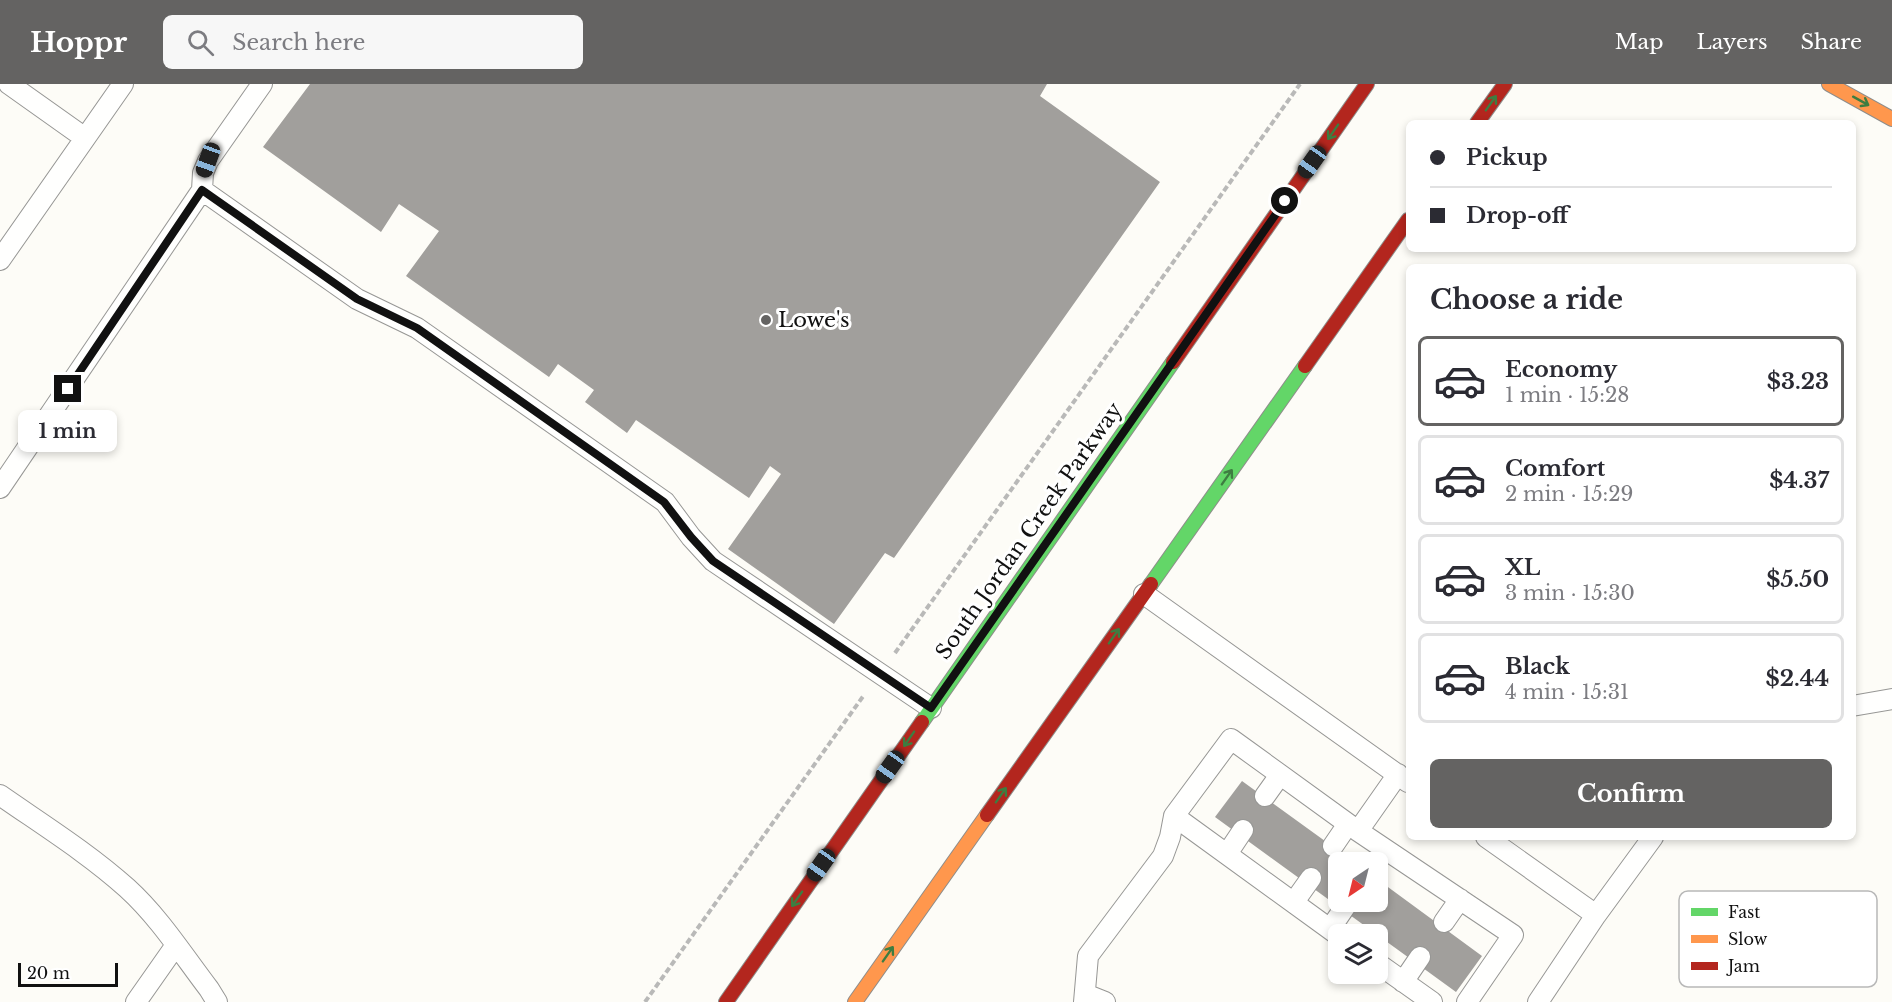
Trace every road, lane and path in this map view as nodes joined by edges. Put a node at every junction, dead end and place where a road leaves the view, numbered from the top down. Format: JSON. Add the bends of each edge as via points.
{"nodes":[{"id":1,"x":9,"y":84,"type":"edge"},
{"id":2,"x":123,"y":84,"type":"edge"},
{"id":3,"x":262,"y":84,"type":"edge"},
{"id":4,"x":1300,"y":84,"type":"edge"},
{"id":5,"x":1367,"y":84,"type":"edge"},
{"id":6,"x":1505,"y":84,"type":"edge"},
{"id":7,"x":1829,"y":84,"type":"edge"},
{"id":8,"x":1892,"y":119,"type":"edge"},
{"id":9,"x":1479,"y":120,"type":"edge"},
{"id":10,"x":86,"y":138,"type":"junction"},
{"id":11,"x":202,"y":190,"type":"junction"},
{"id":12,"x":1406,"y":223,"type":"edge"},
{"id":13,"x":0,"y":260,"type":"edge"},
{"id":14,"x":0,"y":488,"type":"edge"},
{"id":15,"x":1144,"y":594,"type":"junction"},
{"id":16,"x":880,"y":674,"type":"junction"},
{"id":17,"x":1892,"y":699,"type":"edge"},
{"id":18,"x":1856,"y":705,"type":"edge"},
{"id":19,"x":931,"y":708,"type":"junction"},
{"id":20,"x":1280,"y":775,"type":"junction"},
{"id":21,"x":1403,"y":778,"type":"edge"},
{"id":22,"x":0,"y":795,"type":"edge"},
{"id":23,"x":1265,"y":796,"type":"dead end"},
{"id":24,"x":1174,"y":816,"type":"junction"},
{"id":25,"x":1353,"y":827,"type":"junction"},
{"id":26,"x":1243,"y":830,"type":"dead end"},
{"id":27,"x":1490,"y":840,"type":"edge"},
{"id":28,"x":1651,"y":840,"type":"edge"},
{"id":29,"x":1333,"y":846,"type":"dead end"},
{"id":30,"x":1377,"y":852,"type":"edge"},
{"id":31,"x":1227,"y":854,"type":"junction"},
{"id":32,"x":1388,"y":860,"type":"edge"},
{"id":33,"x":1311,"y":878,"type":"dead end"},
{"id":34,"x":1460,"y":899,"type":"junction"},
{"id":35,"x":1294,"y":902,"type":"junction"},
{"id":36,"x":1596,"y":915,"type":"junction"},
{"id":37,"x":1444,"y":922,"type":"dead end"},
{"id":38,"x":1328,"y":928,"type":"edge"},
{"id":39,"x":176,"y":945,"type":"junction"},
{"id":40,"x":1420,"y":957,"type":"dead end"},
{"id":41,"x":1388,"y":971,"type":"edge"},
{"id":42,"x":1403,"y":982,"type":"junction"},
{"id":43,"x":1085,"y":998,"type":"edge"},
{"id":44,"x":136,"y":1002,"type":"edge"},
{"id":45,"x":217,"y":1002,"type":"edge"},
{"id":46,"x":645,"y":1002,"type":"edge"},
{"id":47,"x":726,"y":1002,"type":"edge"},
{"id":48,"x":855,"y":1002,"type":"edge"},
{"id":49,"x":1105,"y":1002,"type":"edge"},
{"id":50,"x":1432,"y":1002,"type":"edge"},
{"id":51,"x":1467,"y":1002,"type":"edge"},
{"id":52,"x":1538,"y":1002,"type":"edge"}],
"edges":[{"from":1,"to":10,"type":"lane"},
{"from":2,"to":10,"type":"lane"},
{"from":3,"to":11,"type":"lane","via":[[208,160]]},
{"from":4,"to":16,"type":"path"},
{"from":5,"to":19,"type":"main road","name":"South Jordan Creek Parkway","one_way":true},
{"from":9,"to":6,"type":"main road","one_way":true},
{"from":7,"to":8,"type":"main road","one_way":true},
{"from":10,"to":13,"type":"lane"},
{"from":11,"to":14,"type":"lane"},
{"from":11,"to":16,"type":"lane","via":[[357,299],[417,328],[664,502],[713,561]]},
{"from":15,"to":12,"type":"main road","one_way":true},
{"from":15,"to":21,"type":"lane"},
{"from":48,"to":15,"type":"main road","one_way":true},
{"from":16,"to":19,"type":"lane"},
{"from":16,"to":46,"type":"path"},
{"from":17,"to":18,"type":"lane"},
{"from":19,"to":47,"type":"main road","name":"South Jordan Creek Parkway","one_way":true},
{"from":20,"to":23,"type":"lane"},
{"from":20,"to":24,"type":"lane","via":[[1231,739]]},
{"from":20,"to":25,"type":"lane"},
{"from":21,"to":25,"type":"lane"},
{"from":22,"to":39,"type":"lane","via":[[98,863],[153,915]]},
{"from":24,"to":31,"type":"lane"},
{"from":24,"to":43,"type":"lane","via":[[1162,856],[1088,956]]},
{"from":25,"to":29,"type":"lane"},
{"from":25,"to":30,"type":"lane"},
{"from":26,"to":31,"type":"lane"},
{"from":27,"to":36,"type":"lane"},
{"from":28,"to":36,"type":"lane"},
{"from":31,"to":35,"type":"lane"},
{"from":32,"to":34,"type":"lane"},
{"from":33,"to":35,"type":"lane"},
{"from":34,"to":37,"type":"lane"},
{"from":34,"to":51,"type":"lane","via":[[1513,935]]},
{"from":35,"to":38,"type":"lane"},
{"from":36,"to":52,"type":"lane"},
{"from":39,"to":44,"type":"lane"},
{"from":39,"to":45,"type":"lane"},
{"from":40,"to":42,"type":"lane"},
{"from":41,"to":42,"type":"lane"},
{"from":42,"to":50,"type":"lane"},
{"from":43,"to":49,"type":"lane"}]}
